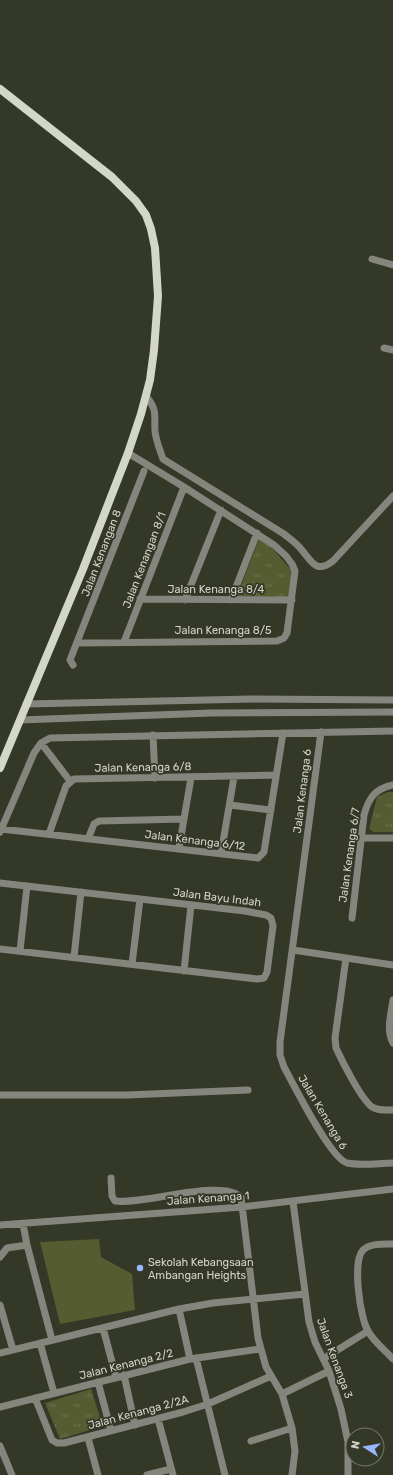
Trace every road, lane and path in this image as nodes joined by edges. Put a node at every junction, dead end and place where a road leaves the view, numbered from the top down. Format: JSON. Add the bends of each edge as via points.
{"nodes":[{"id":1,"x":0,"y":90,"type":"edge"},
{"id":2,"x":372,"y":259,"type":"dead end"},
{"id":3,"x":393,"y":265,"type":"edge"},
{"id":4,"x":384,"y":348,"type":"dead end"},
{"id":5,"x":393,"y":350,"type":"edge"},
{"id":6,"x":146,"y":396,"type":"junction"},
{"id":7,"x":128,"y":453,"type":"junction"},
{"id":8,"x":144,"y":471,"type":"dead end"},
{"id":9,"x":184,"y":487,"type":"junction"},
{"id":10,"x":393,"y":496,"type":"edge"},
{"id":11,"x":221,"y":510,"type":"junction"},
{"id":12,"x":257,"y":533,"type":"junction"},
{"id":13,"x":140,"y":600,"type":"junction"},
{"id":14,"x":185,"y":600,"type":"junction"},
{"id":15,"x":231,"y":600,"type":"junction"},
{"id":16,"x":292,"y":600,"type":"junction"},
{"id":17,"x":124,"y":642,"type":"junction"},
{"id":18,"x":78,"y":643,"type":"junction"},
{"id":19,"x":73,"y":665,"type":"dead end"},
{"id":20,"x":393,"y":700,"type":"edge"},
{"id":21,"x":26,"y":704,"type":"junction"},
{"id":22,"x":393,"y":712,"type":"edge"},
{"id":23,"x":20,"y":720,"type":"junction"},
{"id":24,"x":393,"y":731,"type":"edge"},
{"id":25,"x":321,"y":732,"type":"junction"},
{"id":26,"x":283,"y":733,"type":"junction"},
{"id":27,"x":153,"y":736,"type":"junction"},
{"id":28,"x":41,"y":743,"type":"junction"},
{"id":29,"x":0,"y":768,"type":"edge"},
{"id":30,"x":275,"y":775,"type":"junction"},
{"id":31,"x":234,"y":777,"type":"junction"},
{"id":32,"x":155,"y":778,"type":"junction"},
{"id":33,"x":191,"y":778,"type":"junction"},
{"id":34,"x":70,"y":781,"type":"junction"},
{"id":35,"x":393,"y":785,"type":"edge"},
{"id":36,"x":230,"y":805,"type":"junction"},
{"id":37,"x":271,"y":810,"type":"junction"},
{"id":38,"x":184,"y":819,"type":"junction"},
{"id":39,"x":1,"y":830,"type":"edge"},
{"id":40,"x":49,"y":834,"type":"junction"},
{"id":41,"x":362,"y":838,"type":"junction"},
{"id":42,"x":393,"y":838,"type":"edge"},
{"id":43,"x":88,"y":839,"type":"junction"},
{"id":44,"x":179,"y":848,"type":"junction"},
{"id":45,"x":221,"y":854,"type":"junction"},
{"id":46,"x":0,"y":883,"type":"edge"},
{"id":47,"x":27,"y":886,"type":"junction"},
{"id":48,"x":81,"y":892,"type":"junction"},
{"id":49,"x":140,"y":899,"type":"junction"},
{"id":50,"x":191,"y":905,"type":"junction"},
{"id":51,"x":352,"y":918,"type":"dead end"},
{"id":52,"x":0,"y":949,"type":"edge"},
{"id":53,"x":293,"y":950,"type":"junction"},
{"id":54,"x":20,"y":951,"type":"junction"},
{"id":55,"x":74,"y":957,"type":"junction"},
{"id":56,"x":346,"y":958,"type":"junction"},
{"id":57,"x":132,"y":964,"type":"junction"},
{"id":58,"x":393,"y":964,"type":"edge"},
{"id":59,"x":184,"y":971,"type":"junction"},
{"id":60,"x":393,"y":1000,"type":"edge"},
{"id":61,"x":393,"y":1043,"type":"edge"},
{"id":62,"x":248,"y":1090,"type":"dead end"},
{"id":63,"x":0,"y":1095,"type":"edge"},
{"id":64,"x":393,"y":1110,"type":"edge"},
{"id":65,"x":393,"y":1163,"type":"edge"},
{"id":66,"x":111,"y":1178,"type":"dead end"},
{"id":67,"x":393,"y":1190,"type":"edge"},
{"id":68,"x":293,"y":1202,"type":"junction"},
{"id":69,"x":242,"y":1207,"type":"junction"},
{"id":70,"x":23,"y":1224,"type":"junction"},
{"id":71,"x":0,"y":1225,"type":"edge"},
{"id":72,"x":393,"y":1244,"type":"edge"},
{"id":73,"x":27,"y":1245,"type":"junction"},
{"id":74,"x":0,"y":1257,"type":"edge"},
{"id":75,"x":306,"y":1294,"type":"junction"},
{"id":76,"x":254,"y":1299,"type":"junction"},
{"id":77,"x":0,"y":1305,"type":"edge"},
{"id":78,"x":179,"y":1309,"type":"junction"},
{"id":79,"x":103,"y":1328,"type":"junction"},
{"id":80,"x":368,"y":1331,"type":"junction"},
{"id":81,"x":52,"y":1340,"type":"junction"},
{"id":82,"x":40,"y":1343,"type":"junction"},
{"id":83,"x":260,"y":1349,"type":"junction"},
{"id":84,"x":13,"y":1350,"type":"junction"},
{"id":85,"x":0,"y":1353,"type":"edge"},
{"id":86,"x":193,"y":1358,"type":"junction"},
{"id":87,"x":323,"y":1359,"type":"junction"},
{"id":88,"x":393,"y":1359,"type":"edge"},
{"id":89,"x":329,"y":1372,"type":"junction"},
{"id":90,"x":120,"y":1376,"type":"junction"},
{"id":91,"x":271,"y":1376,"type":"junction"},
{"id":92,"x":98,"y":1382,"type":"junction"},
{"id":93,"x":54,"y":1394,"type":"junction"},
{"id":94,"x":282,"y":1394,"type":"junction"},
{"id":95,"x":36,"y":1398,"type":"junction"},
{"id":96,"x":208,"y":1404,"type":"junction"},
{"id":97,"x":0,"y":1407,"type":"edge"},
{"id":98,"x":158,"y":1419,"type":"junction"},
{"id":99,"x":135,"y":1425,"type":"junction"},
{"id":100,"x":292,"y":1428,"type":"junction"},
{"id":101,"x":111,"y":1432,"type":"junction"},
{"id":102,"x":88,"y":1438,"type":"junction"},
{"id":103,"x":251,"y":1441,"type":"dead end"},
{"id":104,"x":0,"y":1446,"type":"edge"},
{"id":105,"x":172,"y":1472,"type":"edge"},
{"id":106,"x":12,"y":1475,"type":"edge"},
{"id":107,"x":98,"y":1475,"type":"edge"},
{"id":108,"x":147,"y":1475,"type":"edge"},
{"id":109,"x":225,"y":1475,"type":"edge"},
{"id":110,"x":292,"y":1475,"type":"edge"},
{"id":111,"x":348,"y":1475,"type":"edge"}],
"edges":[{"from":1,"to":6,"type":"main road","via":[[112,177],[127,190],[146,215],[155,248],[158,296],[154,350]]},
{"from":2,"to":3,"type":"street"},
{"from":4,"to":5,"type":"street"},
{"from":6,"to":7,"type":"main road"},
{"from":6,"to":10,"type":"street","via":[[156,412],[155,432],[162,459],[284,534],[295,542],[313,564],[320,567],[334,561]]},
{"from":7,"to":9,"type":"street","name":"Jalan Kenanga 8/5"},
{"from":7,"to":21,"type":"main road"},
{"from":8,"to":18,"type":"street","name":"Jalan Kenangan 8"},
{"from":9,"to":11,"type":"street","name":"Jalan Kenanga 8/5"},
{"from":9,"to":13,"type":"street","name":"Jalan Kenangan 8/1"},
{"from":11,"to":12,"type":"street","name":"Jalan Kenanga 8/5"},
{"from":11,"to":14,"type":"street"},
{"from":12,"to":15,"type":"street"},
{"from":12,"to":16,"type":"street","name":"Jalan Kenanga 8/5","via":[[274,545],[292,564],[295,571]]},
{"from":13,"to":14,"type":"street","name":"Jalan Kenanga 8/4"},
{"from":13,"to":17,"type":"street","name":"Jalan Kenangan 8/1"},
{"from":14,"to":15,"type":"street","name":"Jalan Kenanga 8/4"},
{"from":15,"to":16,"type":"street","name":"Jalan Kenanga 8/4"},
{"from":16,"to":17,"type":"street","name":"Jalan Kenanga 8/5","via":[[287,633],[284,638],[277,640]]},
{"from":17,"to":18,"type":"street","name":"Jalan Kenanga 8/5"},
{"from":18,"to":19,"type":"street","name":"Jalan Kenangan 8","via":[[70,660]]},
{"from":20,"to":21,"type":"street","via":[[252,699]]},
{"from":21,"to":23,"type":"main road"},
{"from":22,"to":23,"type":"street","via":[[211,713]]},
{"from":23,"to":29,"type":"main road"},
{"from":24,"to":25,"type":"street"},
{"from":25,"to":26,"type":"street","name":"Jalan Kenanga 6"},
{"from":25,"to":53,"type":"street","name":"Jalan Kenanga 6"},
{"from":26,"to":27,"type":"street","name":"Jalan Kenanga 6"},
{"from":26,"to":30,"type":"street","name":"Jalan Kenanga 6/12"},
{"from":27,"to":28,"type":"street","name":"Jalan Kenanga 6","via":[[61,737],[50,738]]},
{"from":27,"to":32,"type":"street"},
{"from":28,"to":34,"type":"street"},
{"from":28,"to":39,"type":"street","via":[[34,753]]},
{"from":30,"to":31,"type":"street","name":"Jalan Kenanga 6/8"},
{"from":30,"to":37,"type":"street","name":"Jalan Kenanga 6/12"},
{"from":31,"to":33,"type":"street","name":"Jalan Kenanga 6/8"},
{"from":31,"to":36,"type":"street"},
{"from":32,"to":33,"type":"street","name":"Jalan Kenanga 6/8"},
{"from":32,"to":34,"type":"street","name":"Jalan Kenanga 6/8"},
{"from":33,"to":38,"type":"street"},
{"from":34,"to":40,"type":"street"},
{"from":35,"to":41,"type":"street","name":"Jalan Kenanga 6/7","via":[[374,792],[368,802]]},
{"from":36,"to":37,"type":"street"},
{"from":36,"to":45,"type":"street"},
{"from":37,"to":45,"type":"street","name":"Jalan Kenanga 6/12","via":[[262,856],[251,858]]},
{"from":38,"to":43,"type":"street","via":[[99,821],[94,824]]},
{"from":38,"to":44,"type":"street"},
{"from":39,"to":40,"type":"street","name":"Jalan Kenanga 6/12"},
{"from":40,"to":43,"type":"street","name":"Jalan Kenanga 6/12"},
{"from":41,"to":42,"type":"street"},
{"from":41,"to":51,"type":"street","name":"Jalan Kenanga 6/7"},
{"from":43,"to":44,"type":"street","name":"Jalan Kenanga 6/12"},
{"from":44,"to":45,"type":"street","name":"Jalan Kenanga 6/12"},
{"from":46,"to":47,"type":"street","name":"Jalan Bayu Indah"},
{"from":47,"to":48,"type":"street","name":"Jalan Bayu Indah"},
{"from":47,"to":54,"type":"street"},
{"from":48,"to":49,"type":"street","name":"Jalan Bayu Indah"},
{"from":48,"to":55,"type":"street"},
{"from":49,"to":50,"type":"street","name":"Jalan Bayu Indah"},
{"from":49,"to":57,"type":"street"},
{"from":50,"to":59,"type":"street"},
{"from":50,"to":59,"type":"street","name":"Jalan Bayu Indah","via":[[266,915],[271,918],[273,926],[264,978],[257,980]]},
{"from":52,"to":54,"type":"street","name":"Jalan Bayu Indah"},
{"from":53,"to":56,"type":"street"},
{"from":53,"to":65,"type":"street","name":"Jalan Kenanga 6","via":[[280,1042],[280,1055],[284,1067],[338,1159],[354,1164]]},
{"from":54,"to":55,"type":"street","name":"Jalan Bayu Indah"},
{"from":55,"to":57,"type":"street","name":"Jalan Bayu Indah"},
{"from":56,"to":58,"type":"street"},
{"from":56,"to":64,"type":"street","via":[[335,1038],[336,1048],[372,1107]]},
{"from":57,"to":59,"type":"street","name":"Jalan Bayu Indah"},
{"from":60,"to":61,"type":"street","via":[[389,1028]]},
{"from":62,"to":63,"type":"street","via":[[127,1095]]},
{"from":66,"to":69,"type":"street","via":[[112,1196],[115,1201],[194,1191],[233,1191],[241,1197]]},
{"from":67,"to":68,"type":"street","name":"Jalan Kenanga 1"},
{"from":68,"to":69,"type":"street","name":"Jalan Kenanga 1"},
{"from":68,"to":75,"type":"street","name":"Jalan Kenanga 3"},
{"from":69,"to":70,"type":"street","name":"Jalan Kenanga 1"},
{"from":69,"to":76,"type":"street"},
{"from":70,"to":71,"type":"street","name":"Jalan Kenanga 1"},
{"from":70,"to":73,"type":"street"},
{"from":72,"to":80,"type":"street","via":[[372,1245],[359,1255],[357,1274],[364,1321]]},
{"from":73,"to":74,"type":"street","via":[[7,1248]]},
{"from":73,"to":81,"type":"street"},
{"from":75,"to":76,"type":"street"},
{"from":75,"to":87,"type":"street","name":"Jalan Kenanga 3","via":[[312,1332]]},
{"from":76,"to":78,"type":"street"},
{"from":76,"to":83,"type":"street"},
{"from":77,"to":84,"type":"street"},
{"from":78,"to":79,"type":"street"},
{"from":78,"to":86,"type":"street"},
{"from":79,"to":81,"type":"street"},
{"from":79,"to":90,"type":"street"},
{"from":80,"to":87,"type":"street"},
{"from":80,"to":88,"type":"street"},
{"from":81,"to":82,"type":"street"},
{"from":82,"to":84,"type":"street"},
{"from":82,"to":93,"type":"street"},
{"from":83,"to":86,"type":"street","name":"Jalan Kenanga 2/2"},
{"from":83,"to":91,"type":"street"},
{"from":84,"to":85,"type":"street"},
{"from":86,"to":90,"type":"street","name":"Jalan Kenanga 2/2"},
{"from":86,"to":96,"type":"street"},
{"from":87,"to":89,"type":"street","name":"Jalan Kenanga 3"},
{"from":89,"to":94,"type":"street"},
{"from":89,"to":111,"type":"street","name":"Jalan Kenanga 3","via":[[346,1429]]},
{"from":90,"to":92,"type":"street","name":"Jalan Kenanga 2/2"},
{"from":90,"to":99,"type":"street"},
{"from":91,"to":94,"type":"street"},
{"from":91,"to":96,"type":"street","name":"Jalan Kenanga 2/2A"},
{"from":92,"to":93,"type":"street","name":"Jalan Kenanga 2/2"},
{"from":92,"to":101,"type":"street"},
{"from":93,"to":95,"type":"street","name":"Jalan Kenanga 2/2"},
{"from":94,"to":100,"type":"street"},
{"from":95,"to":97,"type":"street","name":"Jalan Kenanga 2/2"},
{"from":95,"to":102,"type":"street","name":"Jalan Kenanga 2/2A","via":[[52,1440],[64,1444]]},
{"from":96,"to":98,"type":"street","name":"Jalan Kenanga 2/2A"},
{"from":96,"to":109,"type":"street"},
{"from":98,"to":99,"type":"street","name":"Jalan Kenanga 2/2A"},
{"from":98,"to":105,"type":"street"},
{"from":99,"to":101,"type":"street","name":"Jalan Kenanga 2/2A"},
{"from":100,"to":103,"type":"street"},
{"from":100,"to":110,"type":"street","via":[[295,1451]]},
{"from":101,"to":102,"type":"street","name":"Jalan Kenanga 2/2A"},
{"from":102,"to":107,"type":"street"},
{"from":104,"to":106,"type":"street"},
{"from":105,"to":108,"type":"street"}]}
